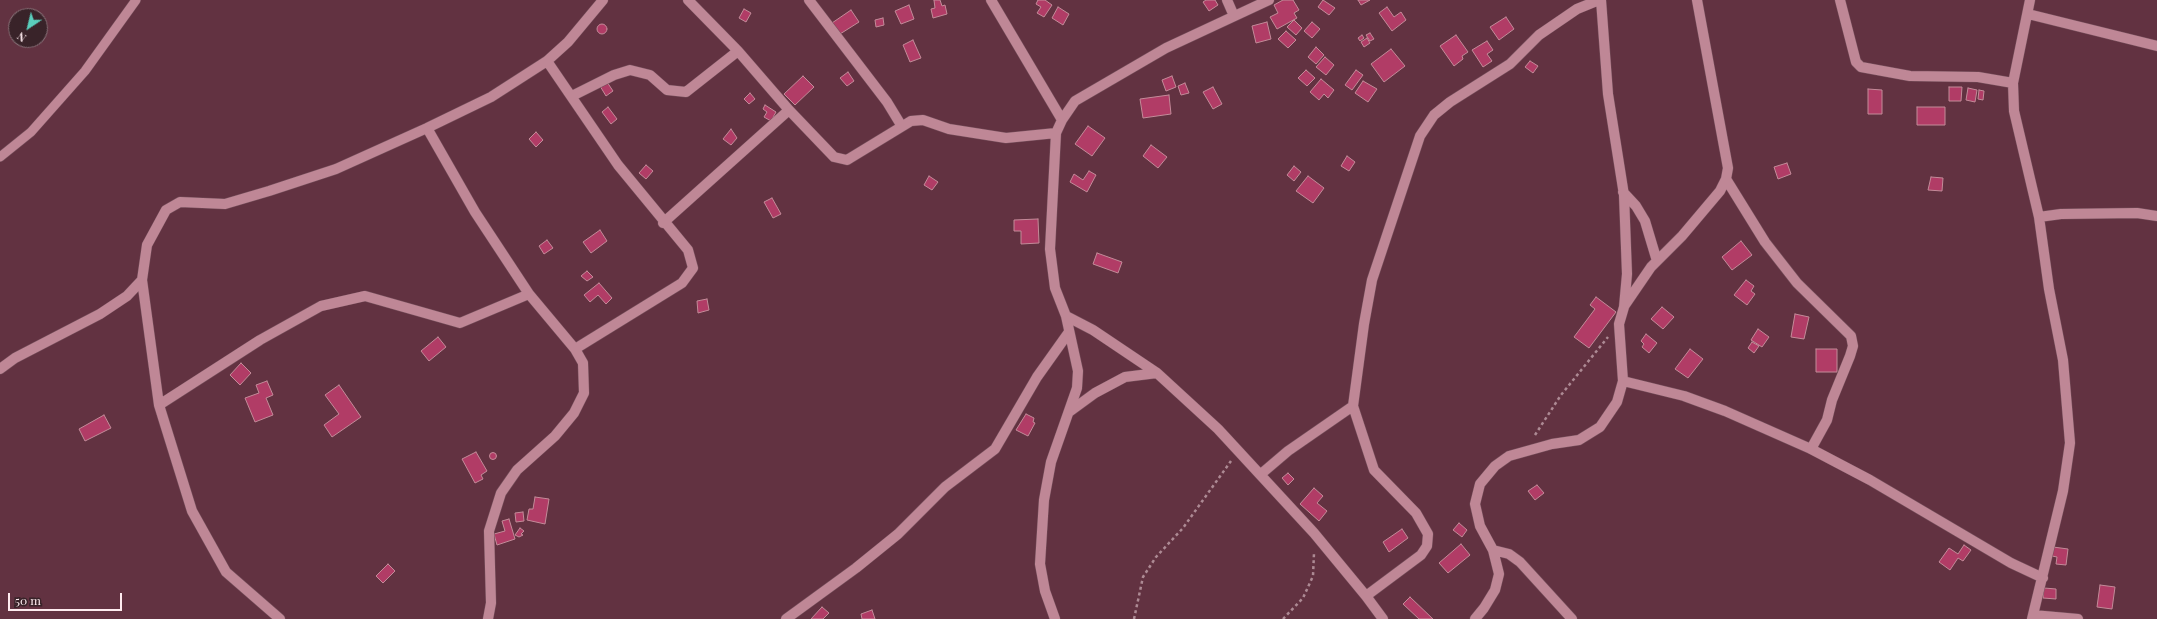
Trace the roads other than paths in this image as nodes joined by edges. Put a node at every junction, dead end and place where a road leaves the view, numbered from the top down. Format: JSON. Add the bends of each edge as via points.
{"nodes":[{"id":1,"x":136,"y":0,"type":"edge"},
{"id":2,"x":603,"y":0,"type":"edge"},
{"id":3,"x":688,"y":0,"type":"edge"},
{"id":4,"x":809,"y":0,"type":"edge"},
{"id":5,"x":991,"y":0,"type":"edge"},
{"id":6,"x":1227,"y":0,"type":"edge"},
{"id":7,"x":1269,"y":0,"type":"edge"},
{"id":8,"x":1600,"y":0,"type":"edge"},
{"id":9,"x":1698,"y":0,"type":"edge"},
{"id":10,"x":1840,"y":0,"type":"edge"},
{"id":11,"x":2030,"y":0,"type":"edge"},
{"id":12,"x":2028,"y":14,"type":"junction"},
{"id":13,"x":1234,"y":16,"type":"junction"},
{"id":14,"x":2157,"y":46,"type":"edge"},
{"id":15,"x":738,"y":51,"type":"junction"},
{"id":16,"x":547,"y":62,"type":"junction"},
{"id":17,"x":2012,"y":83,"type":"junction"},
{"id":18,"x":572,"y":96,"type":"junction"},
{"id":19,"x":789,"y":110,"type":"junction"},
{"id":20,"x":1062,"y":120,"type":"junction"},
{"id":21,"x":902,"y":125,"type":"junction"},
{"id":22,"x":427,"y":128,"type":"junction"},
{"id":23,"x":1056,"y":133,"type":"junction"},
{"id":24,"x":0,"y":157,"type":"edge"},
{"id":25,"x":1726,"y":179,"type":"junction"},
{"id":26,"x":1623,"y":192,"type":"junction"},
{"id":27,"x":2157,"y":216,"type":"edge"},
{"id":28,"x":2039,"y":218,"type":"junction"},
{"id":29,"x":663,"y":223,"type":"junction"},
{"id":30,"x":1657,"y":261,"type":"junction"},
{"id":31,"x":142,"y":280,"type":"junction"},
{"id":32,"x":529,"y":294,"type":"junction"},
{"id":33,"x":1624,"y":307,"type":"junction"},
{"id":34,"x":1066,"y":316,"type":"junction"},
{"id":35,"x":1069,"y":332,"type":"junction"},
{"id":36,"x":575,"y":349,"type":"junction"},
{"id":37,"x":0,"y":369,"type":"edge"},
{"id":38,"x":1157,"y":373,"type":"junction"},
{"id":39,"x":1623,"y":381,"type":"junction"},
{"id":40,"x":159,"y":405,"type":"junction"},
{"id":41,"x":1353,"y":406,"type":"junction"},
{"id":42,"x":1069,"y":412,"type":"junction"},
{"id":43,"x":1811,"y":448,"type":"junction"},
{"id":44,"x":1261,"y":474,"type":"junction"},
{"id":45,"x":1493,"y":550,"type":"junction"},
{"id":46,"x":2043,"y":578,"type":"junction"},
{"id":47,"x":1366,"y":596,"type":"junction"},
{"id":48,"x":2032,"y":617,"type":"edge"},
{"id":49,"x":280,"y":619,"type":"edge"},
{"id":50,"x":488,"y":619,"type":"edge"},
{"id":51,"x":786,"y":619,"type":"edge"},
{"id":52,"x":1055,"y":619,"type":"edge"},
{"id":53,"x":1383,"y":619,"type":"edge"},
{"id":54,"x":1475,"y":619,"type":"edge"},
{"id":55,"x":1572,"y":619,"type":"edge"},
{"id":56,"x":2078,"y":619,"type":"edge"}],
"edges":[{"from":1,"to":24,"type":"lane","via":[[85,71],[31,132]]},
{"from":2,"to":16,"type":"street","via":[[568,42]]},
{"from":3,"to":15,"type":"street"},
{"from":4,"to":21,"type":"street"},
{"from":5,"to":20,"type":"street"},
{"from":6,"to":13,"type":"street"},
{"from":7,"to":13,"type":"street"},
{"from":8,"to":26,"type":"street","via":[[1608,94]]},
{"from":8,"to":41,"type":"street","via":[[1577,9],[1539,35],[1510,64],[1450,102],[1434,115],[1420,136],[1372,280]]},
{"from":9,"to":25,"type":"street","via":[[1728,168]]},
{"from":10,"to":17,"type":"street","via":[[1856,62],[1861,67],[1910,76],[1978,77]]},
{"from":11,"to":12,"type":"street"},
{"from":12,"to":14,"type":"street"},
{"from":12,"to":17,"type":"street"},
{"from":13,"to":20,"type":"street","via":[[1166,48],[1075,101]]},
{"from":15,"to":18,"type":"street","via":[[686,92],[667,90],[650,75],[630,70]]},
{"from":15,"to":19,"type":"street"},
{"from":16,"to":18,"type":"street"},
{"from":16,"to":22,"type":"street","via":[[491,97]]},
{"from":17,"to":28,"type":"street","via":[[2014,111]]},
{"from":18,"to":29,"type":"street","via":[[618,164]]},
{"from":19,"to":21,"type":"street","via":[[834,157],[847,160]]},
{"from":19,"to":29,"type":"street"},
{"from":20,"to":23,"type":"street"},
{"from":21,"to":23,"type":"street","via":[[923,120],[949,129],[1006,138]]},
{"from":22,"to":31,"type":"street","via":[[336,169],[225,204],[180,202],[166,210],[147,245]]},
{"from":22,"to":32,"type":"street","via":[[475,212]]},
{"from":23,"to":34,"type":"street","via":[[1050,249],[1056,288]]},
{"from":25,"to":30,"type":"street","via":[[1720,192]]},
{"from":25,"to":43,"type":"street","via":[[1769,248],[1798,283],[1850,336],[1853,346],[1850,356],[1827,420]]},
{"from":26,"to":30,"type":"street","via":[[1645,221]]},
{"from":26,"to":33,"type":"street","via":[[1627,274]]},
{"from":27,"to":28,"type":"street","via":[[2061,214]]},
{"from":28,"to":46,"type":"street","via":[[2063,360],[2070,443],[2063,491]]},
{"from":29,"to":36,"type":"street","via":[[688,250],[693,268],[682,283]]},
{"from":30,"to":33,"type":"street"},
{"from":31,"to":37,"type":"street","via":[[127,296],[100,314],[15,358]]},
{"from":31,"to":40,"type":"street"},
{"from":32,"to":36,"type":"street"},
{"from":32,"to":40,"type":"street","via":[[460,323],[365,296],[321,306],[260,340]]},
{"from":33,"to":39,"type":"street","via":[[1619,324]]},
{"from":34,"to":35,"type":"street"},
{"from":34,"to":38,"type":"street","via":[[1093,330]]},
{"from":35,"to":42,"type":"street","via":[[1078,371],[1077,388]]},
{"from":35,"to":51,"type":"street","via":[[1037,377],[995,449],[945,487],[898,534]]},
{"from":36,"to":50,"type":"street","via":[[583,363],[584,393],[574,413],[555,436],[517,470],[501,493],[495,510],[489,531],[491,603]]},
{"from":38,"to":42,"type":"street","via":[[1125,377],[1094,393]]},
{"from":38,"to":44,"type":"street","via":[[1218,429],[1238,453]]},
{"from":39,"to":43,"type":"street","via":[[1684,396]]},
{"from":39,"to":45,"type":"street","via":[[1617,402],[1600,427],[1579,440],[1509,456],[1495,466],[1480,484],[1475,504],[1480,526]]},
{"from":40,"to":49,"type":"street","via":[[192,511],[226,572]]},
{"from":41,"to":44,"type":"street","via":[[1288,451]]},
{"from":41,"to":47,"type":"street","via":[[1374,470],[1416,514],[1428,534],[1427,546],[1421,555]]},
{"from":42,"to":52,"type":"street","via":[[1051,462],[1044,500],[1040,564],[1045,592]]},
{"from":43,"to":46,"type":"street","via":[[2011,563]]},
{"from":44,"to":47,"type":"street"},
{"from":45,"to":54,"type":"street","via":[[1499,574],[1495,590]]},
{"from":45,"to":55,"type":"street","via":[[1509,554],[1520,562]]},
{"from":46,"to":48,"type":"street"},
{"from":47,"to":53,"type":"street"},
{"from":48,"to":56,"type":"street"}]}
